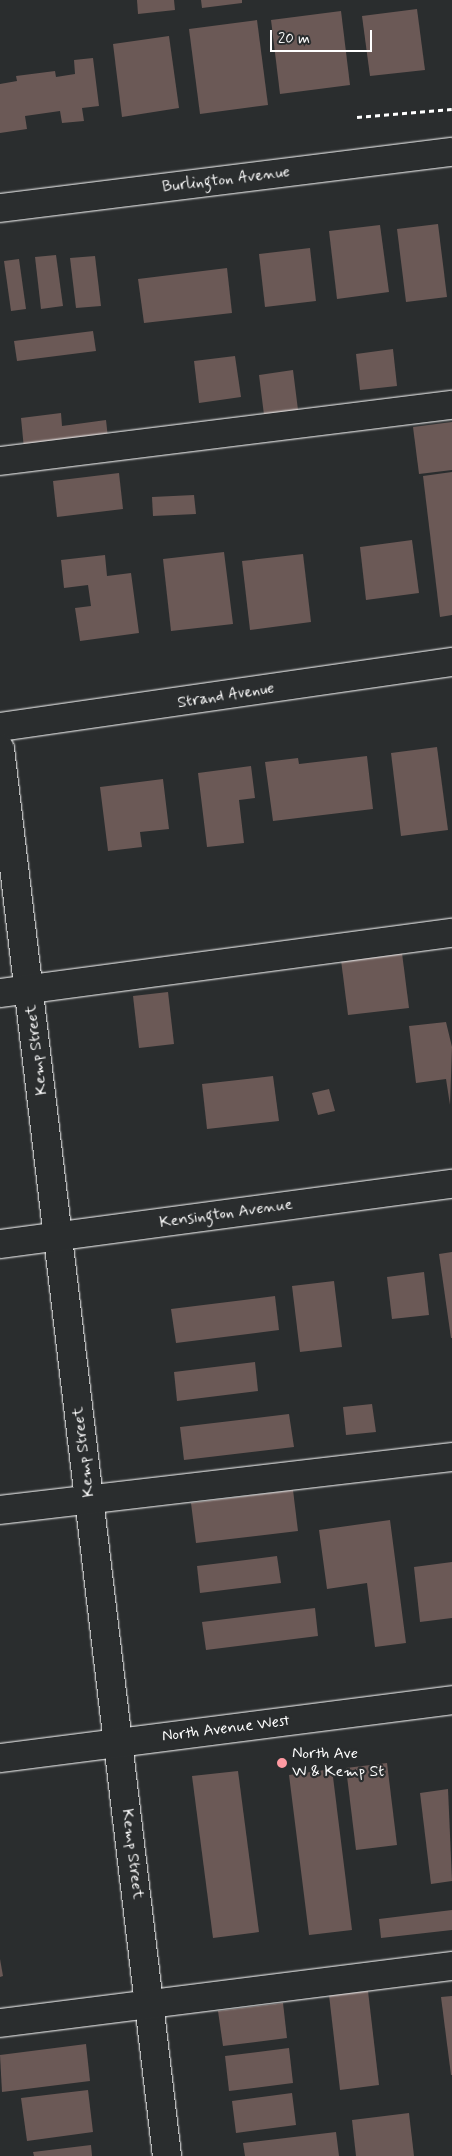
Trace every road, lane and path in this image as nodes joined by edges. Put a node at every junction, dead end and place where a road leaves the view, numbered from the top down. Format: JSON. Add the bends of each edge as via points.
{"nodes":[{"id":1,"x":452,"y":109,"type":"edge"},
{"id":2,"x":357,"y":118,"type":"dead end"},
{"id":3,"x":452,"y":152,"type":"edge"},
{"id":4,"x":0,"y":208,"type":"edge"},
{"id":5,"x":452,"y":405,"type":"edge"},
{"id":6,"x":0,"y":461,"type":"edge"},
{"id":7,"x":452,"y":662,"type":"edge"},
{"id":8,"x":0,"y":727,"type":"edge"},
{"id":9,"x":0,"y":748,"type":"edge"},
{"id":10,"x":452,"y":933,"type":"edge"},
{"id":11,"x":30,"y":990,"type":"junction"},
{"id":12,"x":0,"y":994,"type":"edge"},
{"id":13,"x":452,"y":1184,"type":"edge"},
{"id":14,"x":58,"y":1237,"type":"junction"},
{"id":15,"x":0,"y":1244,"type":"edge"},
{"id":16,"x":452,"y":1456,"type":"edge"},
{"id":17,"x":89,"y":1499,"type":"junction"},
{"id":18,"x":0,"y":1510,"type":"edge"},
{"id":19,"x":452,"y":1700,"type":"edge"},
{"id":20,"x":117,"y":1744,"type":"junction"},
{"id":21,"x":0,"y":1758,"type":"edge"},
{"id":22,"x":452,"y":1966,"type":"edge"},
{"id":23,"x":150,"y":2004,"type":"junction"},
{"id":24,"x":0,"y":2023,"type":"edge"},
{"id":25,"x":167,"y":2156,"type":"edge"}],
"edges":[{"from":1,"to":2,"type":"path"},
{"from":3,"to":4,"type":"street","name":"Burlington Avenue"},
{"from":5,"to":6,"type":"street"},
{"from":7,"to":8,"type":"street","name":"Strand Avenue"},
{"from":9,"to":11,"type":"street","name":"Kemp Street"},
{"from":10,"to":11,"type":"street"},
{"from":11,"to":12,"type":"street"},
{"from":11,"to":14,"type":"street","name":"Kemp Street"},
{"from":13,"to":14,"type":"street","name":"Kensington Avenue"},
{"from":14,"to":15,"type":"street","name":"Kensington Avenue"},
{"from":14,"to":17,"type":"street","name":"Kemp Street"},
{"from":16,"to":17,"type":"street"},
{"from":17,"to":18,"type":"street"},
{"from":17,"to":20,"type":"street","name":"Kemp Street"},
{"from":19,"to":20,"type":"street","name":"North Avenue West"},
{"from":20,"to":21,"type":"street","name":"North Avenue West"},
{"from":20,"to":23,"type":"street","name":"Kemp Street"},
{"from":22,"to":23,"type":"street"},
{"from":23,"to":24,"type":"street"},
{"from":23,"to":25,"type":"street","name":"Kemp Street"}]}
